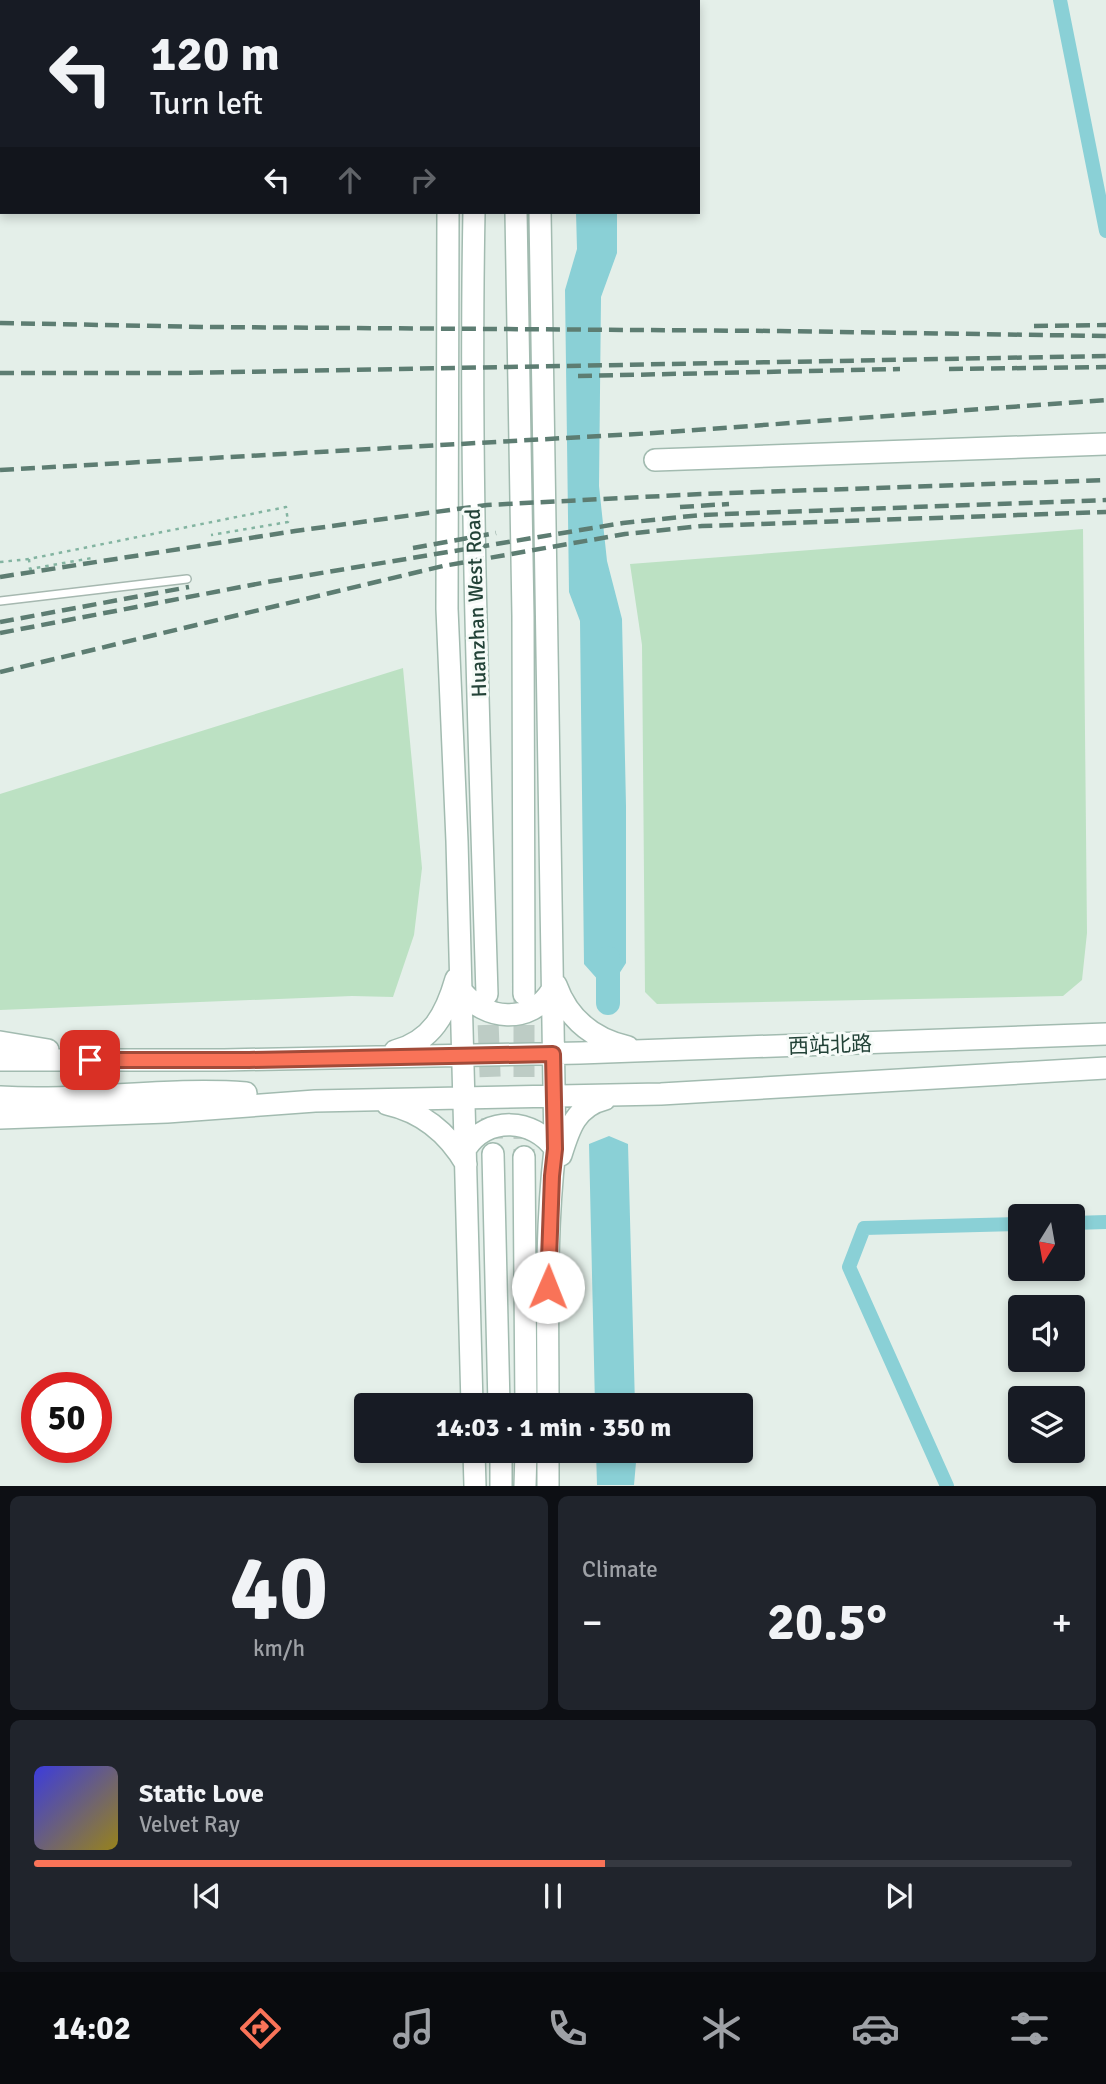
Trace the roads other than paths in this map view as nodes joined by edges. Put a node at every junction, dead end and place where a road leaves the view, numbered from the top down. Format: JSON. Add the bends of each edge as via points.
{"nodes":[{"id":1,"x":448,"y":214,"type":"edge"},
{"id":2,"x":474,"y":214,"type":"edge"},
{"id":3,"x":516,"y":214,"type":"edge"},
{"id":4,"x":540,"y":214,"type":"edge"},
{"id":5,"x":1106,"y":444,"type":"edge"},
{"id":6,"x":656,"y":460,"type":"dead end"},
{"id":7,"x":187,"y":579,"type":"dead end"},
{"id":8,"x":0,"y":601,"type":"edge"},
{"id":9,"x":461,"y":964,"type":"junction"},
{"id":10,"x":552,"y":981,"type":"junction"},
{"id":11,"x":461,"y":990,"type":"junction"},
{"id":12,"x":487,"y":994,"type":"tunnel mouth"},
{"id":13,"x":524,"y":994,"type":"tunnel mouth"},
{"id":14,"x":1106,"y":1034,"type":"edge"},
{"id":15,"x":0,"y":1042,"type":"edge"},
{"id":16,"x":650,"y":1052,"type":"junction"},
{"id":17,"x":553,"y":1054,"type":"junction"},
{"id":18,"x":463,"y":1055,"type":"junction"},
{"id":19,"x":373,"y":1057,"type":"junction"},
{"id":20,"x":0,"y":1060,"type":"edge"},
{"id":21,"x":112,"y":1060,"type":"junction"},
{"id":22,"x":1106,"y":1068,"type":"edge"},
{"id":23,"x":636,"y":1095,"type":"junction"},
{"id":24,"x":554,"y":1096,"type":"junction"},
{"id":25,"x":464,"y":1097,"type":"junction"},
{"id":26,"x":364,"y":1099,"type":"junction"},
{"id":27,"x":1,"y":1113,"type":"edge"},
{"id":28,"x":555,"y":1149,"type":"junction"},
{"id":29,"x":493,"y":1154,"type":"tunnel mouth"},
{"id":30,"x":466,"y":1156,"type":"junction"},
{"id":31,"x":524,"y":1157,"type":"tunnel mouth"},
{"id":32,"x":552,"y":1176,"type":"junction"},
{"id":33,"x":472,"y":1393,"type":"edge"},
{"id":34,"x":499,"y":1393,"type":"edge"},
{"id":35,"x":526,"y":1393,"type":"edge"},
{"id":36,"x":548,"y":1393,"type":"edge"},
{"id":37,"x":474,"y":1463,"type":"edge"},
{"id":38,"x":501,"y":1463,"type":"edge"},
{"id":39,"x":526,"y":1463,"type":"edge"},
{"id":40,"x":548,"y":1463,"type":"edge"},
{"id":41,"x":475,"y":1486,"type":"edge"},
{"id":42,"x":502,"y":1486,"type":"edge"},
{"id":43,"x":525,"y":1486,"type":"edge"},
{"id":44,"x":548,"y":1486,"type":"edge"}],
"edges":[{"from":1,"to":9,"type":"main road","via":[[447,609]]},
{"from":2,"to":12,"type":"main road","name":"Huanzhan West Road","via":[[475,612]]},
{"from":3,"to":13,"type":"main road"},
{"from":4,"to":10,"type":"main road"},
{"from":5,"to":6,"type":"main road"},
{"from":7,"to":8,"type":"lane"},
{"from":9,"to":11,"type":"main road"},
{"from":9,"to":19,"type":"main road","via":[[446,1009],[430,1033],[402,1049]]},
{"from":10,"to":11,"type":"main road","via":[[547,998],[531,1009],[498,1014],[476,1006]]},
{"from":10,"to":16,"type":"main road","via":[[570,1013],[589,1032]]},
{"from":10,"to":17,"type":"main road"},
{"from":11,"to":18,"type":"main road"},
{"from":14,"to":16,"type":"main road","name":"西站北路"},
{"from":15,"to":21,"type":"main road"},
{"from":16,"to":17,"type":"main road","name":"西站北路"},
{"from":17,"to":18,"type":"main road","name":"西站北路"},
{"from":17,"to":24,"type":"main road"},
{"from":18,"to":19,"type":"main road","name":"西站北路"},
{"from":18,"to":25,"type":"main road"},
{"from":19,"to":21,"type":"main road","name":"西站北路"},
{"from":20,"to":21,"type":"main road"},
{"from":22,"to":23,"type":"main road","name":"西站北路"},
{"from":23,"to":24,"type":"main road","name":"西站北路"},
{"from":23,"to":32,"type":"main road","via":[[584,1108],[572,1123]]},
{"from":24,"to":25,"type":"main road","name":"西站北路"},
{"from":24,"to":28,"type":"main road"},
{"from":25,"to":26,"type":"main road","name":"西站北路"},
{"from":25,"to":30,"type":"main road"},
{"from":26,"to":27,"type":"main road","name":"西站北路","via":[[315,1101],[229,1092],[73,1097]]},
{"from":26,"to":30,"type":"main road","via":[[421,1117]]},
{"from":28,"to":30,"type":"main road","via":[[534,1129],[509,1125],[481,1132]]},
{"from":28,"to":32,"type":"main road"},
{"from":29,"to":34,"type":"main road"},
{"from":30,"to":33,"type":"main road"},
{"from":31,"to":35,"type":"main road"},
{"from":32,"to":36,"type":"main road"},
{"from":37,"to":41,"type":"main road"},
{"from":38,"to":42,"type":"main road"},
{"from":39,"to":43,"type":"main road"},
{"from":40,"to":44,"type":"main road"}]}
